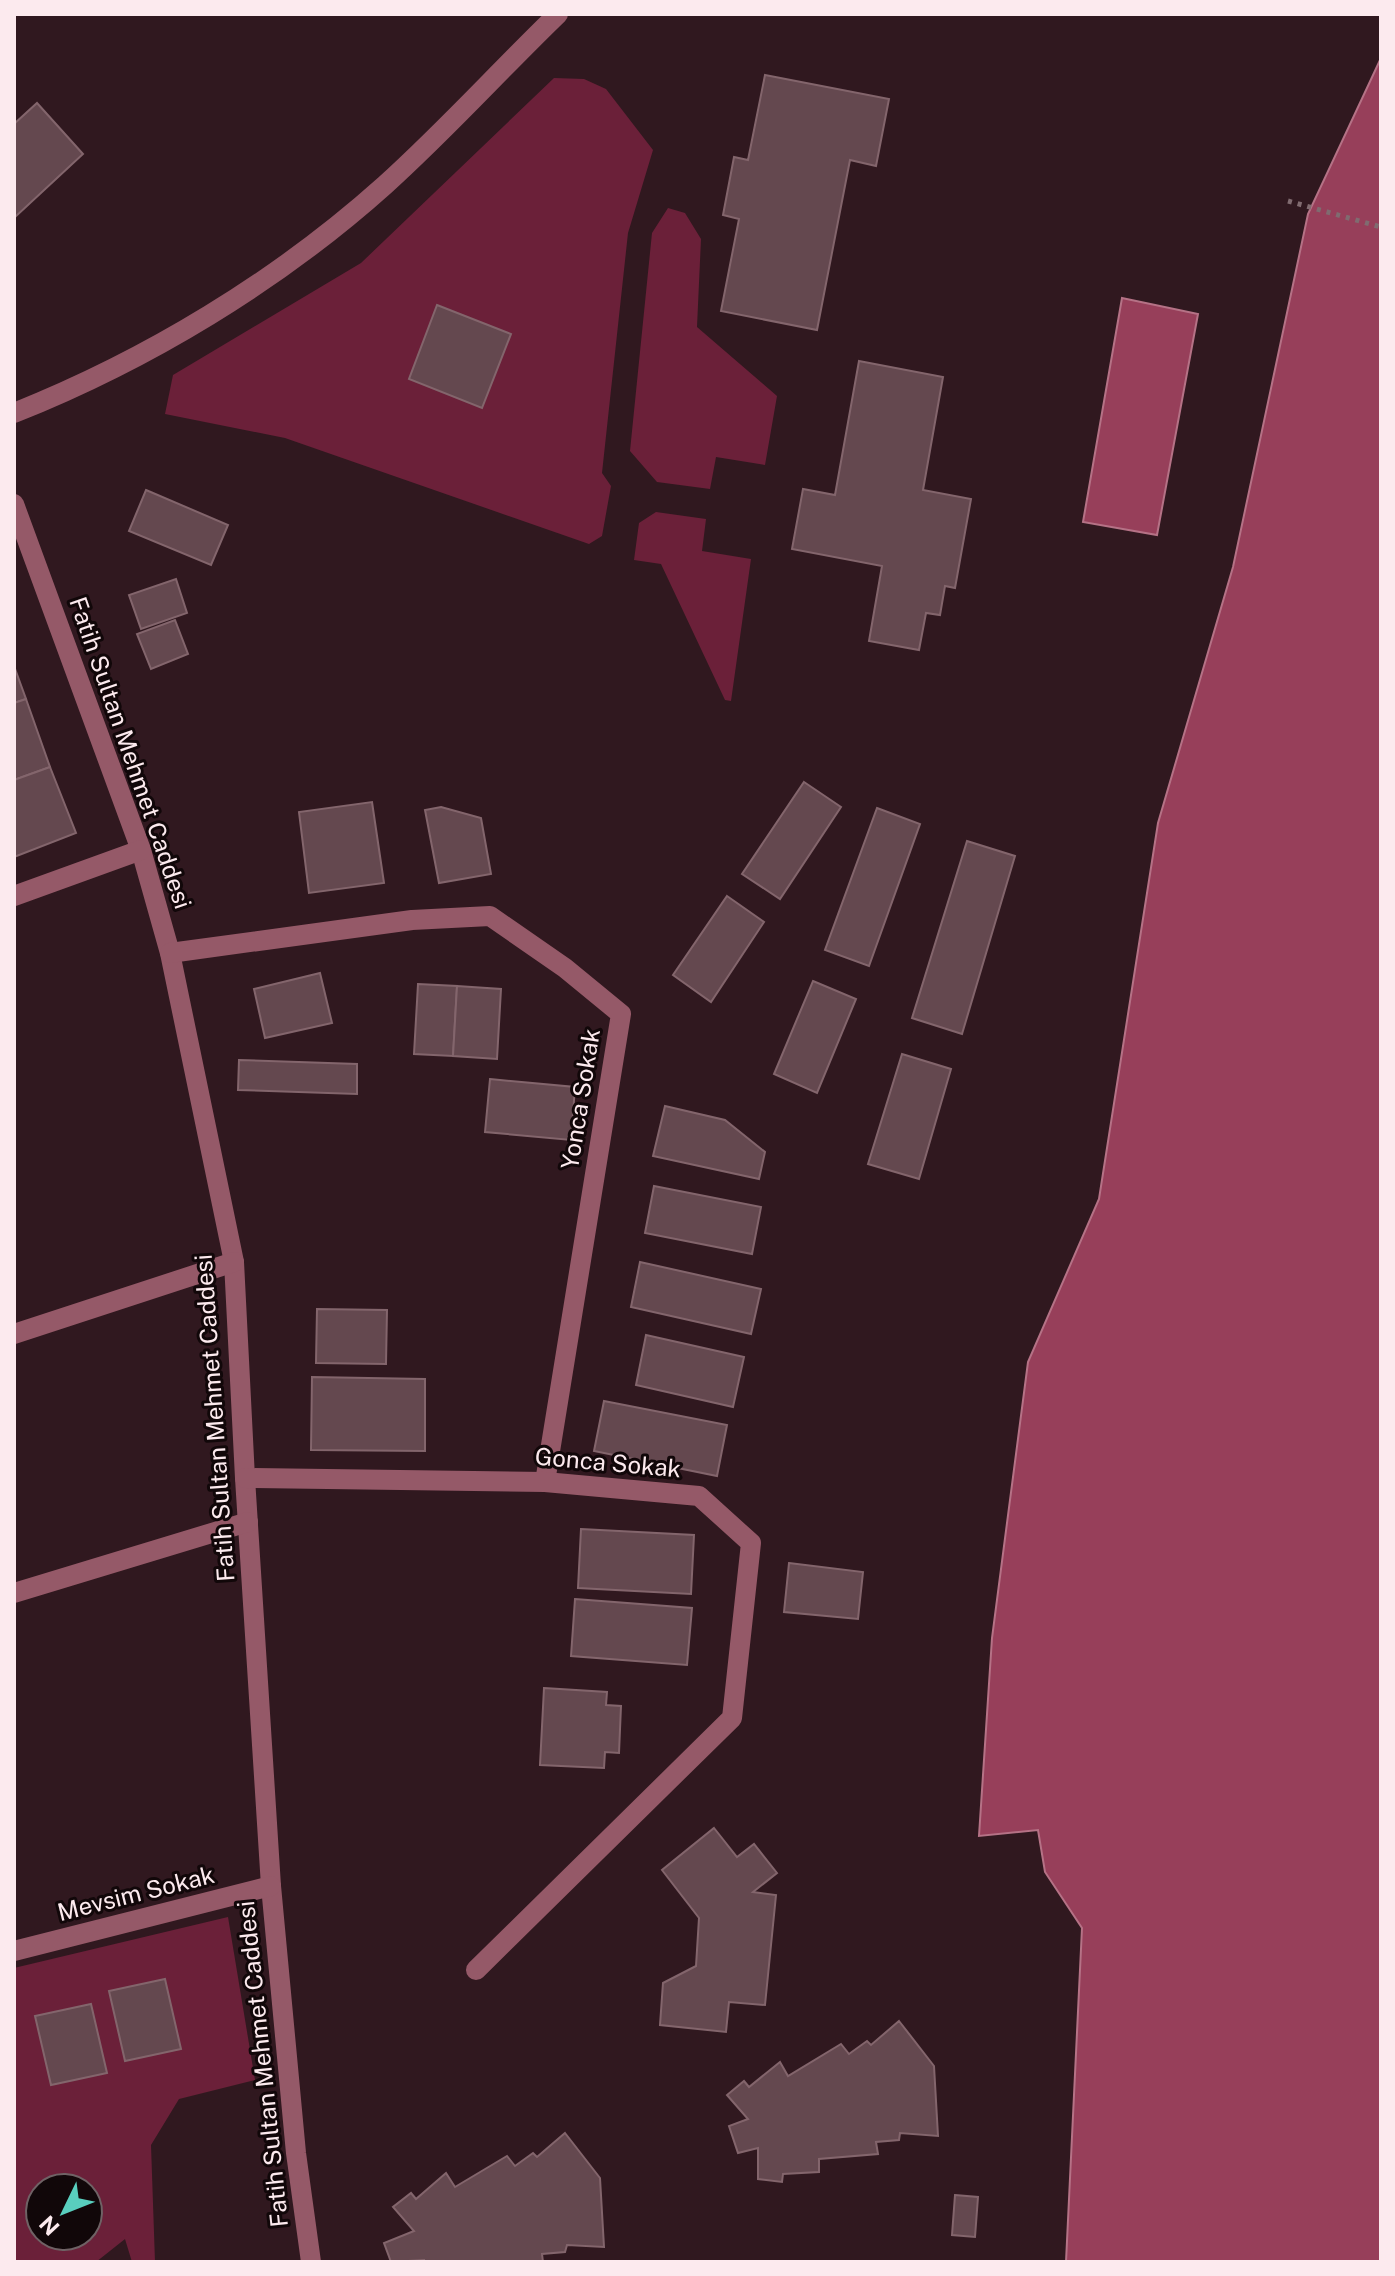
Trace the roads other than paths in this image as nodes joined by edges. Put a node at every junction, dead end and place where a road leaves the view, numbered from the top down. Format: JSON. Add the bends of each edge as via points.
{"nodes":[{"id":1,"x":558,"y":14,"type":"edge"},
{"id":2,"x":14,"y":413,"type":"edge"},
{"id":3,"x":14,"y":504,"type":"edge"},
{"id":4,"x":141,"y":850,"type":"junction"},
{"id":5,"x":14,"y":896,"type":"edge"},
{"id":6,"x":170,"y":953,"type":"junction"},
{"id":7,"x":234,"y":1262,"type":"junction"},
{"id":8,"x":14,"y":1334,"type":"edge"},
{"id":9,"x":245,"y":1478,"type":"junction"},
{"id":10,"x":545,"y":1482,"type":"junction"},
{"id":11,"x":248,"y":1522,"type":"junction"},
{"id":12,"x":14,"y":1593,"type":"edge"},
{"id":13,"x":271,"y":1886,"type":"junction"},
{"id":14,"x":14,"y":1951,"type":"edge"},
{"id":15,"x":476,"y":1970,"type":"dead end"},
{"id":16,"x":311,"y":2262,"type":"edge"}],
"edges":[{"from":1,"to":2,"type":"street","via":[[385,185],[294,258],[190,328]]},
{"from":3,"to":4,"type":"street","name":"Fatih Sultan Mehmet Caddesi"},
{"from":4,"to":5,"type":"street"},
{"from":4,"to":6,"type":"street","name":"Fatih Sultan Mehmet Caddesi"},
{"from":6,"to":7,"type":"street","name":"Fatih Sultan Mehmet Caddesi"},
{"from":6,"to":10,"type":"street","name":"Yonca Sokak","via":[[412,920],[490,916],[621,1014]]},
{"from":7,"to":8,"type":"street"},
{"from":7,"to":9,"type":"street","name":"Fatih Sultan Mehmet Caddesi"},
{"from":9,"to":10,"type":"street","name":"Gonca Sokak"},
{"from":9,"to":11,"type":"street","name":"Fatih Sultan Mehmet Caddesi"},
{"from":10,"to":15,"type":"street","name":"Gonca Sokak","via":[[699,1496],[751,1543],[732,1718]]},
{"from":11,"to":12,"type":"street"},
{"from":11,"to":13,"type":"street","name":"Fatih Sultan Mehmet Caddesi"},
{"from":13,"to":14,"type":"street","name":"Mevsim Sokak"},
{"from":13,"to":16,"type":"street","name":"Fatih Sultan Mehmet Caddesi"}]}
